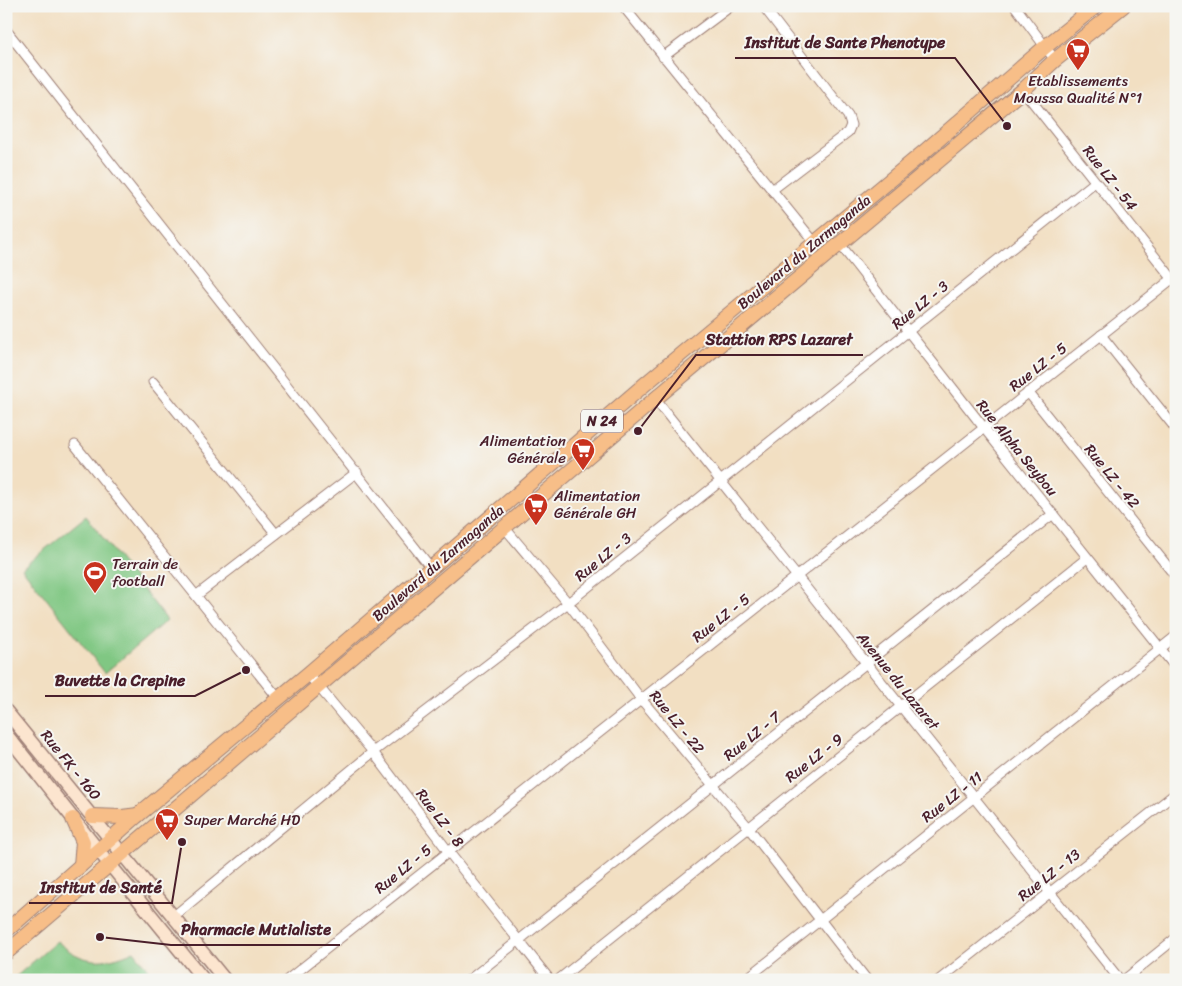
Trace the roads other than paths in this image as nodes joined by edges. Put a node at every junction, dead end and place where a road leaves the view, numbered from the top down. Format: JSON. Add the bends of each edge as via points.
{"nodes":[{"id":1,"x":622,"y":6,"type":"edge"},
{"id":2,"x":731,"y":6,"type":"edge"},
{"id":3,"x":763,"y":6,"type":"edge"},
{"id":4,"x":1014,"y":6,"type":"edge"},
{"id":5,"x":1096,"y":6,"type":"edge"},
{"id":6,"x":1123,"y":6,"type":"edge"},
{"id":7,"x":6,"y":30,"type":"edge"},
{"id":8,"x":1045,"y":47,"type":"junction"},
{"id":9,"x":663,"y":56,"type":"junction"},
{"id":10,"x":1055,"y":60,"type":"junction"},
{"id":11,"x":1023,"y":90,"type":"junction"},
{"id":12,"x":1095,"y":182,"type":"junction"},
{"id":13,"x":772,"y":190,"type":"junction"},
{"id":14,"x":815,"y":242,"type":"junction"},
{"id":15,"x":839,"y":243,"type":"junction"},
{"id":16,"x":1174,"y":281,"type":"edge"},
{"id":17,"x":908,"y":332,"type":"junction"},
{"id":18,"x":1101,"y":335,"type":"junction"},
{"id":19,"x":153,"y":382,"type":"dead end"},
{"id":20,"x":1028,"y":392,"type":"junction"},
{"id":21,"x":655,"y":399,"type":"junction"},
{"id":22,"x":984,"y":428,"type":"junction"},
{"id":23,"x":1176,"y":429,"type":"edge"},
{"id":24,"x":75,"y":445,"type":"dead end"},
{"id":25,"x":356,"y":472,"type":"junction"},
{"id":26,"x":720,"y":480,"type":"junction"},
{"id":27,"x":1053,"y":514,"type":"junction"},
{"id":28,"x":504,"y":527,"type":"junction"},
{"id":29,"x":276,"y":534,"type":"junction"},
{"id":30,"x":1087,"y":558,"type":"junction"},
{"id":31,"x":431,"y":568,"type":"junction"},
{"id":32,"x":796,"y":576,"type":"junction"},
{"id":33,"x":1176,"y":577,"type":"edge"},
{"id":34,"x":197,"y":595,"type":"junction"},
{"id":35,"x":568,"y":603,"type":"junction"},
{"id":36,"x":1176,"y":636,"type":"edge"},
{"id":37,"x":1161,"y":649,"type":"junction"},
{"id":38,"x":866,"y":662,"type":"junction"},
{"id":39,"x":1176,"y":668,"type":"edge"},
{"id":40,"x":308,"y":674,"type":"junction"},
{"id":41,"x":319,"y":687,"type":"junction"},
{"id":42,"x":278,"y":698,"type":"junction"},
{"id":43,"x":641,"y":699,"type":"junction"},
{"id":44,"x":901,"y":707,"type":"junction"},
{"id":45,"x":6,"y":711,"type":"edge"},
{"id":46,"x":6,"y":734,"type":"edge"},
{"id":47,"x":373,"y":752,"type":"junction"},
{"id":48,"x":712,"y":785,"type":"junction"},
{"id":49,"x":1176,"y":793,"type":"edge"},
{"id":50,"x":973,"y":797,"type":"junction"},
{"id":51,"x":138,"y":815,"type":"junction"},
{"id":52,"x":92,"y":816,"type":"junction"},
{"id":53,"x":73,"y":819,"type":"junction"},
{"id":54,"x":748,"y":827,"type":"junction"},
{"id":55,"x":110,"y":839,"type":"junction"},
{"id":56,"x":98,"y":850,"type":"junction"},
{"id":57,"x":448,"y":852,"type":"junction"},
{"id":58,"x":124,"y":854,"type":"junction"},
{"id":59,"x":81,"y":865,"type":"junction"},
{"id":60,"x":110,"y":865,"type":"junction"},
{"id":61,"x":1050,"y":892,"type":"junction"},
{"id":62,"x":174,"y":916,"type":"junction"},
{"id":63,"x":820,"y":919,"type":"junction"},
{"id":64,"x":6,"y":931,"type":"edge"},
{"id":65,"x":1176,"y":938,"type":"edge"},
{"id":66,"x":519,"y":941,"type":"junction"},
{"id":67,"x":6,"y":953,"type":"edge"},
{"id":68,"x":204,"y":980,"type":"edge"},
{"id":69,"x":225,"y":980,"type":"edge"},
{"id":70,"x":287,"y":980,"type":"edge"},
{"id":71,"x":469,"y":980,"type":"edge"},
{"id":72,"x":550,"y":980,"type":"edge"},
{"id":73,"x":558,"y":980,"type":"edge"},
{"id":74,"x":745,"y":980,"type":"edge"},
{"id":75,"x":868,"y":980,"type":"edge"},
{"id":76,"x":939,"y":980,"type":"edge"},
{"id":77,"x":1120,"y":980,"type":"edge"},
{"id":78,"x":1124,"y":980,"type":"edge"}],
"edges":[{"from":1,"to":9,"type":"street"},
{"from":2,"to":9,"type":"street"},
{"from":3,"to":13,"type":"street","via":[[848,116],[851,125],[848,132]]},
{"from":4,"to":8,"type":"street"},
{"from":5,"to":8,"type":"main road","name":"Boulevard du Zarmaganda","number":"N 24"},
{"from":6,"to":10,"type":"main road","name":"Boulevard du Zarmaganda","number":"N 24"},
{"from":7,"to":25,"type":"street"},
{"from":8,"to":10,"type":"street"},
{"from":8,"to":14,"type":"main road","name":"Boulevard du Zarmaganda","number":"N 24"},
{"from":9,"to":13,"type":"street"},
{"from":10,"to":11,"type":"main road","name":"Boulevard du Zarmaganda","number":"N 24"},
{"from":11,"to":12,"type":"street","name":"Rue LZ - 54"},
{"from":11,"to":15,"type":"main road","name":"Boulevard du Zarmaganda","number":"N 24"},
{"from":12,"to":16,"type":"street","name":"Rue LZ - 54"},
{"from":12,"to":17,"type":"street","name":"Rue LZ - 3"},
{"from":13,"to":14,"type":"street"},
{"from":14,"to":31,"type":"main road","name":"Boulevard du Zarmaganda","number":"N 24"},
{"from":15,"to":17,"type":"street","name":"Rue Alpha Seybou"},
{"from":15,"to":21,"type":"main road","name":"Boulevard du Zarmaganda","number":"N 24"},
{"from":16,"to":18,"type":"street","name":"Rue LZ - 5"},
{"from":17,"to":22,"type":"street","name":"Rue Alpha Seybou"},
{"from":17,"to":26,"type":"street","name":"Rue LZ - 3"},
{"from":18,"to":20,"type":"street","name":"Rue LZ - 5"},
{"from":18,"to":23,"type":"street"},
{"from":19,"to":29,"type":"street"},
{"from":20,"to":22,"type":"street","name":"Rue LZ - 5"},
{"from":20,"to":33,"type":"street","name":"Rue LZ - 42"},
{"from":21,"to":26,"type":"street","name":"Avenue du Lazaret"},
{"from":21,"to":28,"type":"main road","name":"Boulevard du Zarmaganda","number":"N 24"},
{"from":22,"to":27,"type":"street","name":"Rue Alpha Seybou"},
{"from":22,"to":32,"type":"street","name":"Rue LZ - 5"},
{"from":24,"to":34,"type":"street"},
{"from":25,"to":29,"type":"street"},
{"from":25,"to":31,"type":"street"},
{"from":26,"to":32,"type":"street","name":"Avenue du Lazaret"},
{"from":26,"to":35,"type":"street","name":"Rue LZ - 3"},
{"from":27,"to":30,"type":"street","name":"Rue Alpha Seybou"},
{"from":27,"to":38,"type":"street","name":"Rue LZ - 7"},
{"from":28,"to":35,"type":"street","name":"Rue LZ - 22"},
{"from":28,"to":41,"type":"main road","name":"Boulevard du Zarmaganda","number":"N 24"},
{"from":29,"to":34,"type":"street"},
{"from":30,"to":37,"type":"street","name":"Rue Alpha Seybou"},
{"from":30,"to":44,"type":"street","name":"Rue LZ - 9"},
{"from":31,"to":40,"type":"main road","name":"Boulevard du Zarmaganda","number":"N 24"},
{"from":32,"to":38,"type":"street","name":"Avenue du Lazaret"},
{"from":32,"to":43,"type":"street","name":"Rue LZ - 5"},
{"from":34,"to":42,"type":"street"},
{"from":35,"to":43,"type":"street","name":"Rue LZ - 22"},
{"from":35,"to":47,"type":"street","name":"Rue LZ - 3"},
{"from":36,"to":37,"type":"street","name":"Rue LZ - 11"},
{"from":37,"to":39,"type":"street","name":"Rue Alpha Seybou"},
{"from":37,"to":50,"type":"street","name":"Rue LZ - 11"},
{"from":38,"to":44,"type":"street","name":"Avenue du Lazaret"},
{"from":38,"to":48,"type":"street","name":"Rue LZ - 7"},
{"from":40,"to":41,"type":"street","name":"Rue LZ - 8"},
{"from":40,"to":42,"type":"main road","name":"Boulevard du Zarmaganda","number":"N 24"},
{"from":41,"to":47,"type":"street","name":"Rue LZ - 8"},
{"from":41,"to":58,"type":"main road","name":"Boulevard du Zarmaganda","number":"N 24"},
{"from":42,"to":51,"type":"main road","name":"Boulevard du Zarmaganda","number":"N 24"},
{"from":43,"to":48,"type":"street","name":"Rue LZ - 22"},
{"from":43,"to":57,"type":"street","name":"Rue LZ - 5"},
{"from":44,"to":50,"type":"street","name":"Avenue du Lazaret"},
{"from":44,"to":54,"type":"street","name":"Rue LZ - 9"},
{"from":45,"to":52,"type":"main road","name":"Rue FK - 160"},
{"from":46,"to":53,"type":"main road","name":"Rue FK - 160"},
{"from":47,"to":57,"type":"street","name":"Rue LZ - 8"},
{"from":47,"to":62,"type":"street","name":"Rue LZ - 3"},
{"from":48,"to":54,"type":"street","name":"Rue LZ - 22"},
{"from":48,"to":66,"type":"street","name":"Rue LZ - 7"},
{"from":49,"to":61,"type":"street","name":"Rue LZ - 13"},
{"from":50,"to":61,"type":"street","name":"Avenue du Lazaret"},
{"from":50,"to":63,"type":"street","name":"Rue LZ - 11"},
{"from":51,"to":52,"type":"main road"},
{"from":51,"to":55,"type":"main road","name":"Boulevard du Zarmaganda","number":"N 24"},
{"from":52,"to":55,"type":"main road","name":"Rue FK - 160"},
{"from":53,"to":56,"type":"main road","name":"Rue FK - 160"},
{"from":53,"to":59,"type":"main road","via":[[83,842]]},
{"from":54,"to":63,"type":"street","name":"Rue LZ - 22"},
{"from":54,"to":73,"type":"street","name":"Rue LZ - 9"},
{"from":55,"to":56,"type":"main road","name":"Boulevard du Zarmaganda","number":"N 24"},
{"from":55,"to":58,"type":"main road","name":"Rue FK - 160"},
{"from":56,"to":59,"type":"main road","name":"Boulevard du Zarmaganda","number":"N 24"},
{"from":56,"to":60,"type":"main road","name":"Rue FK - 160"},
{"from":57,"to":66,"type":"street","name":"Rue LZ - 8"},
{"from":57,"to":70,"type":"street","name":"Rue LZ - 5"},
{"from":58,"to":60,"type":"main road","name":"Boulevard du Zarmaganda","number":"N 24"},
{"from":58,"to":62,"type":"main road","name":"Rue FK - 160"},
{"from":59,"to":64,"type":"main road","name":"Boulevard du Zarmaganda","number":"N 24"},
{"from":60,"to":67,"type":"main road","name":"Boulevard du Zarmaganda","number":"N 24"},
{"from":60,"to":68,"type":"main road","name":"Rue FK - 160"},
{"from":61,"to":76,"type":"street","name":"Rue LZ - 13"},
{"from":61,"to":77,"type":"street","name":"Avenue du Lazaret"},
{"from":62,"to":69,"type":"main road","name":"Rue FK - 160"},
{"from":63,"to":74,"type":"street","name":"Rue LZ - 11"},
{"from":63,"to":75,"type":"street","name":"Rue LZ - 22"},
{"from":65,"to":78,"type":"street"},
{"from":66,"to":71,"type":"street","name":"Rue LZ - 7"},
{"from":66,"to":72,"type":"street","name":"Rue LZ - 8"}]}
